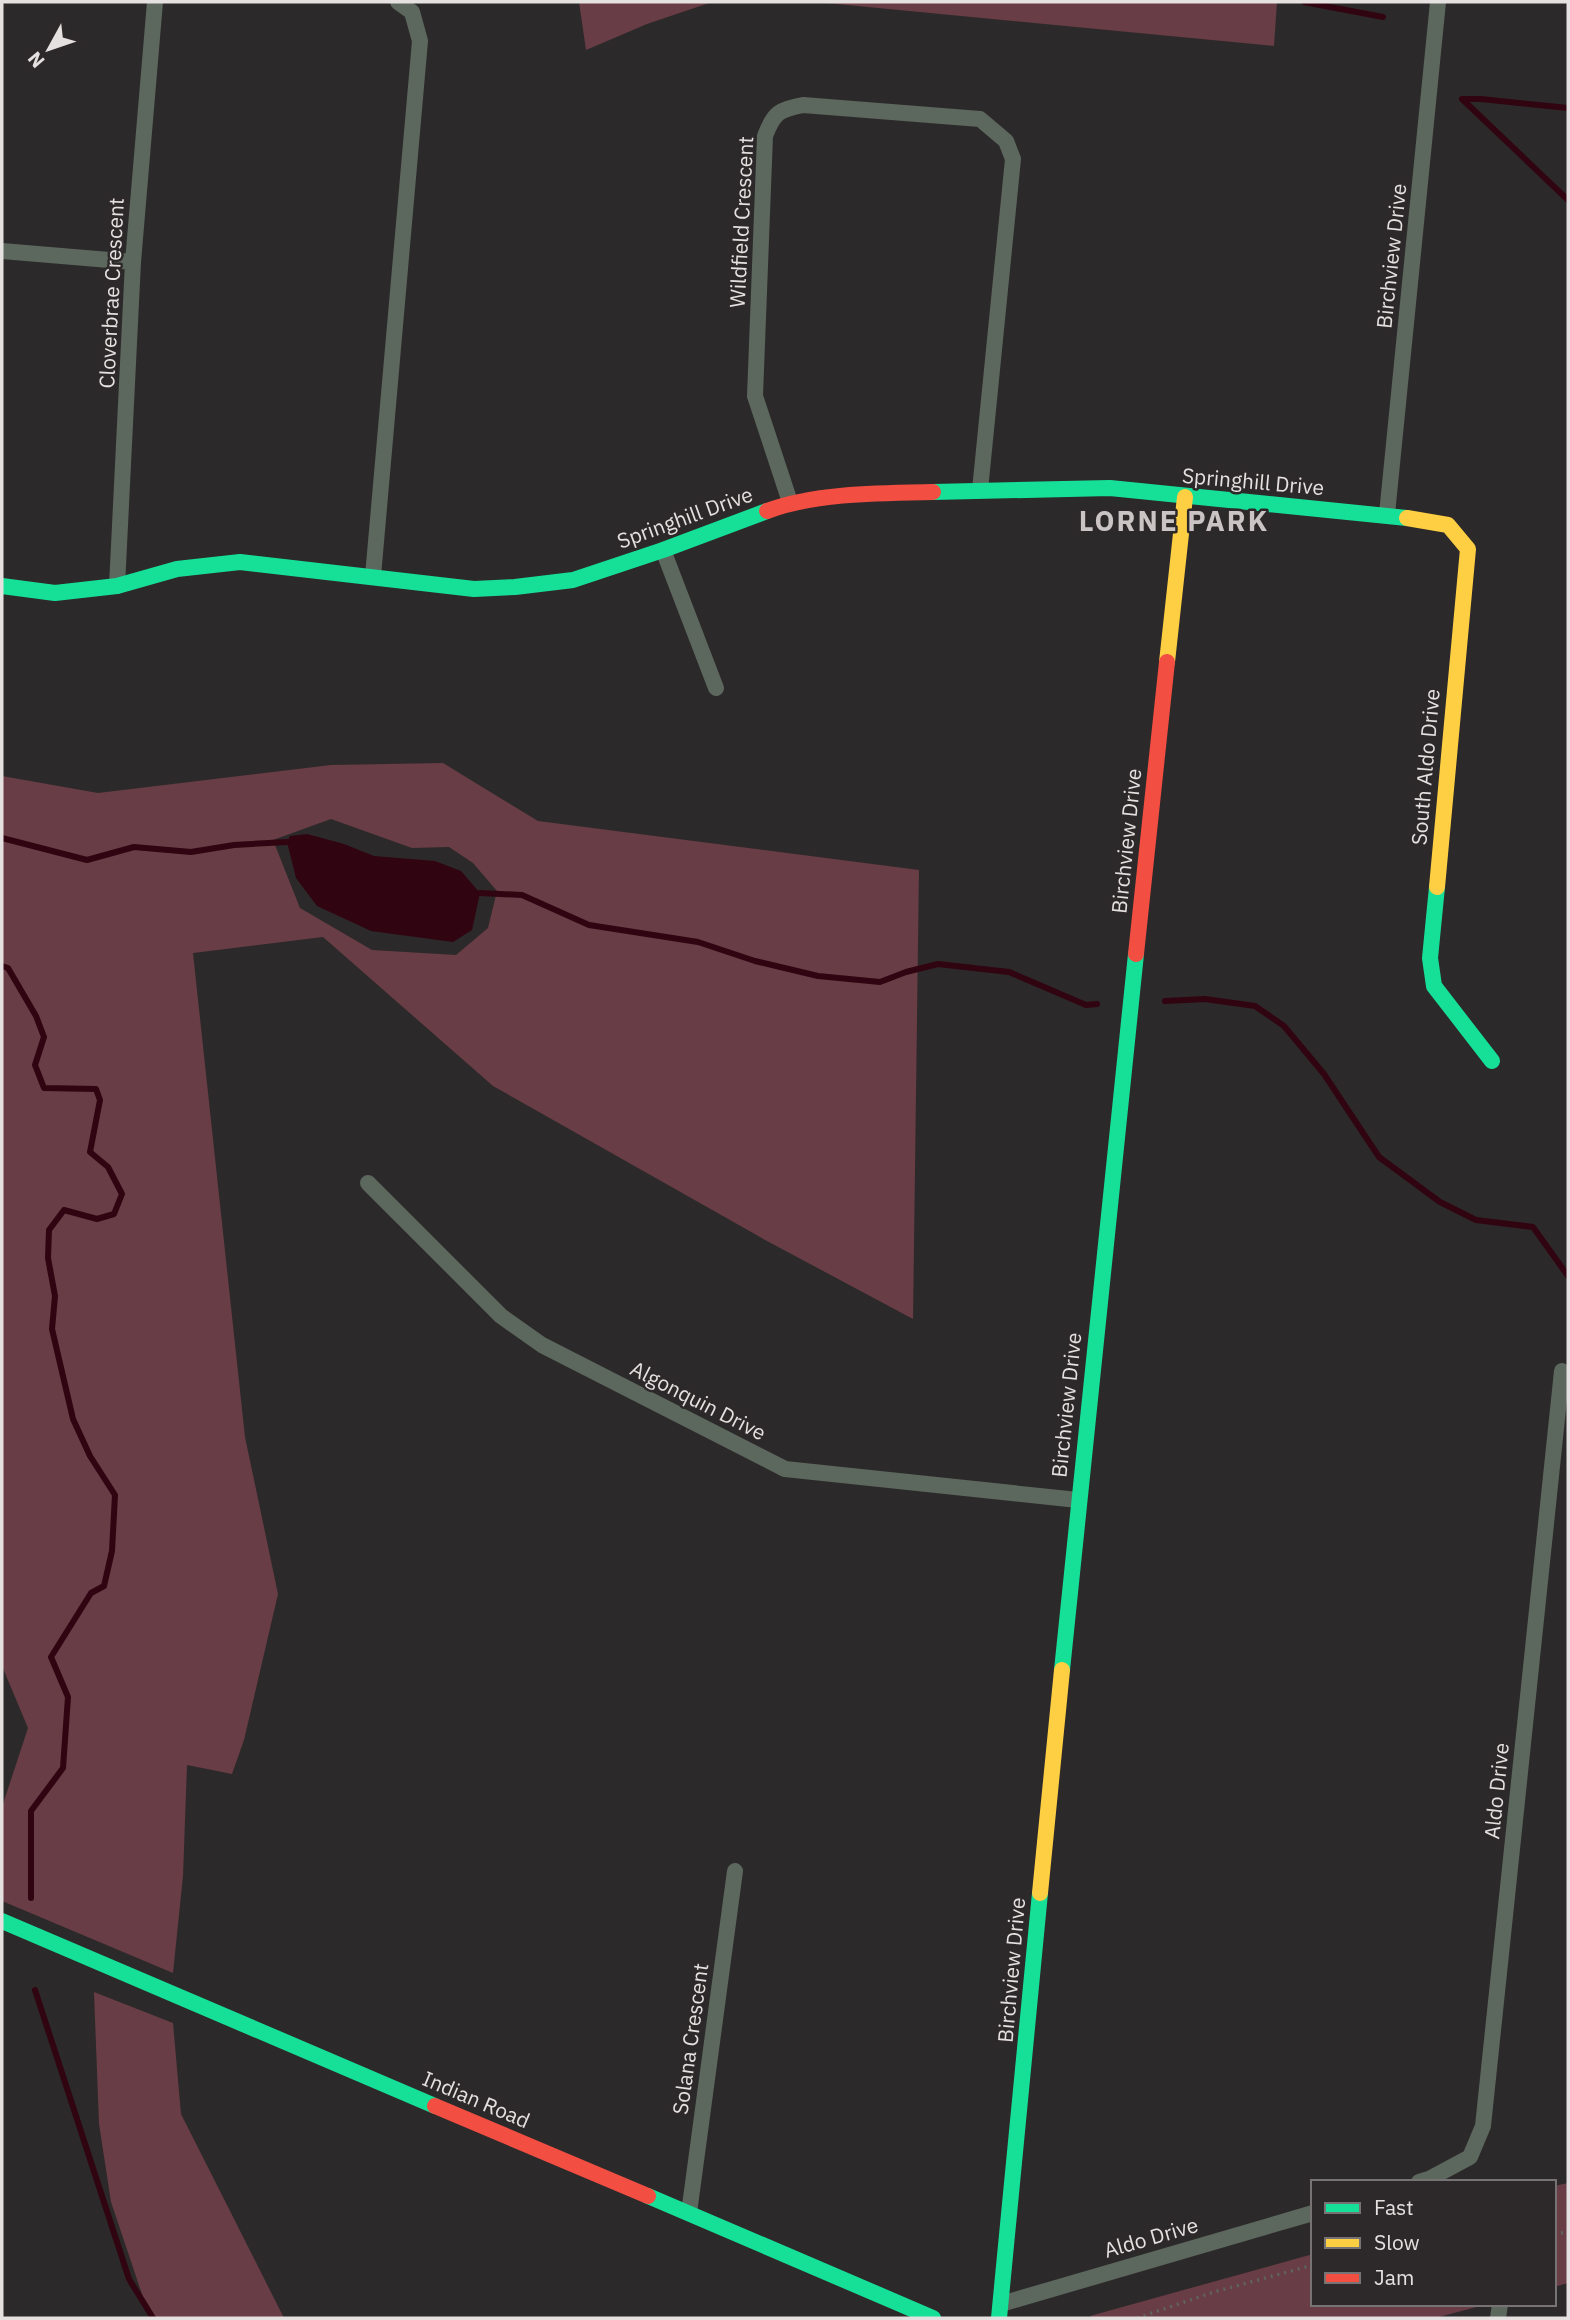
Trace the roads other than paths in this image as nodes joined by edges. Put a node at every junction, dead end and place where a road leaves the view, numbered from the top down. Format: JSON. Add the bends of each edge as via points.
{"nodes":[{"id":1,"x":155,"y":2,"type":"edge"},
{"id":2,"x":398,"y":2,"type":"edge"},
{"id":3,"x":1438,"y":2,"type":"edge"},
{"id":4,"x":2,"y":251,"type":"edge"},
{"id":5,"x":133,"y":262,"type":"junction"},
{"id":6,"x":980,"y":490,"type":"junction"},
{"id":7,"x":1185,"y":497,"type":"junction"},
{"id":8,"x":790,"y":502,"type":"junction"},
{"id":9,"x":1387,"y":513,"type":"junction"},
{"id":10,"x":663,"y":550,"type":"junction"},
{"id":11,"x":373,"y":576,"type":"junction"},
{"id":12,"x":2,"y":586,"type":"edge"},
{"id":13,"x":117,"y":586,"type":"junction"},
{"id":14,"x":716,"y":688,"type":"dead end"},
{"id":15,"x":1492,"y":1061,"type":"dead end"},
{"id":16,"x":368,"y":1183,"type":"dead end"},
{"id":17,"x":1562,"y":1371,"type":"dead end"},
{"id":18,"x":1078,"y":1500,"type":"junction"},
{"id":19,"x":735,"y":1871,"type":"dead end"},
{"id":20,"x":2,"y":1921,"type":"edge"},
{"id":21,"x":1426,"y":2180,"type":"edge"},
{"id":22,"x":689,"y":2213,"type":"junction"},
{"id":23,"x":1311,"y":2214,"type":"edge"},
{"id":24,"x":1000,"y":2311,"type":"edge"},
{"id":25,"x":933,"y":2318,"type":"edge"}],
"edges":[{"from":1,"to":5,"type":"street","name":"Cloverbrae Crescent"},
{"from":2,"to":11,"type":"street","via":[[412,12],[420,41]]},
{"from":3,"to":9,"type":"street","name":"Birchview Drive"},
{"from":4,"to":5,"type":"street"},
{"from":5,"to":13,"type":"street","name":"Cloverbrae Crescent"},
{"from":6,"to":7,"type":"street","name":"Springhill Drive","via":[[1110,488]]},
{"from":6,"to":8,"type":"street","name":"Springhill Drive"},
{"from":6,"to":8,"type":"street","name":"Wildfield Crescent","via":[[1013,159],[1006,141],[980,119],[803,105],[783,109],[771,119],[765,136],[755,396]]},
{"from":7,"to":9,"type":"street","name":"Springhill Drive"},
{"from":7,"to":18,"type":"street","name":"Birchview Drive"},
{"from":8,"to":10,"type":"street","name":"Springhill Drive"},
{"from":9,"to":15,"type":"street","name":"South Aldo Drive","via":[[1448,525],[1468,549],[1430,958],[1434,986]]},
{"from":10,"to":11,"type":"street","name":"Springhill Drive","via":[[573,580],[515,587],[474,589]]},
{"from":10,"to":14,"type":"street"},
{"from":11,"to":13,"type":"street","name":"Springhill Drive","via":[[240,562],[177,569]]},
{"from":12,"to":13,"type":"street","name":"Springhill Drive","via":[[55,593]]},
{"from":16,"to":18,"type":"street","name":"Algonquin Drive","via":[[501,1316],[542,1345],[785,1469]]},
{"from":17,"to":21,"type":"street","name":"Aldo Drive","via":[[1483,2126],[1470,2157]]},
{"from":18,"to":24,"type":"street","name":"Birchview Drive"},
{"from":19,"to":22,"type":"street","name":"Solana Crescent"},
{"from":20,"to":22,"type":"street","name":"Indian Road"},
{"from":22,"to":25,"type":"street","name":"Indian Road"},
{"from":23,"to":24,"type":"street","name":"Aldo Drive"}]}
